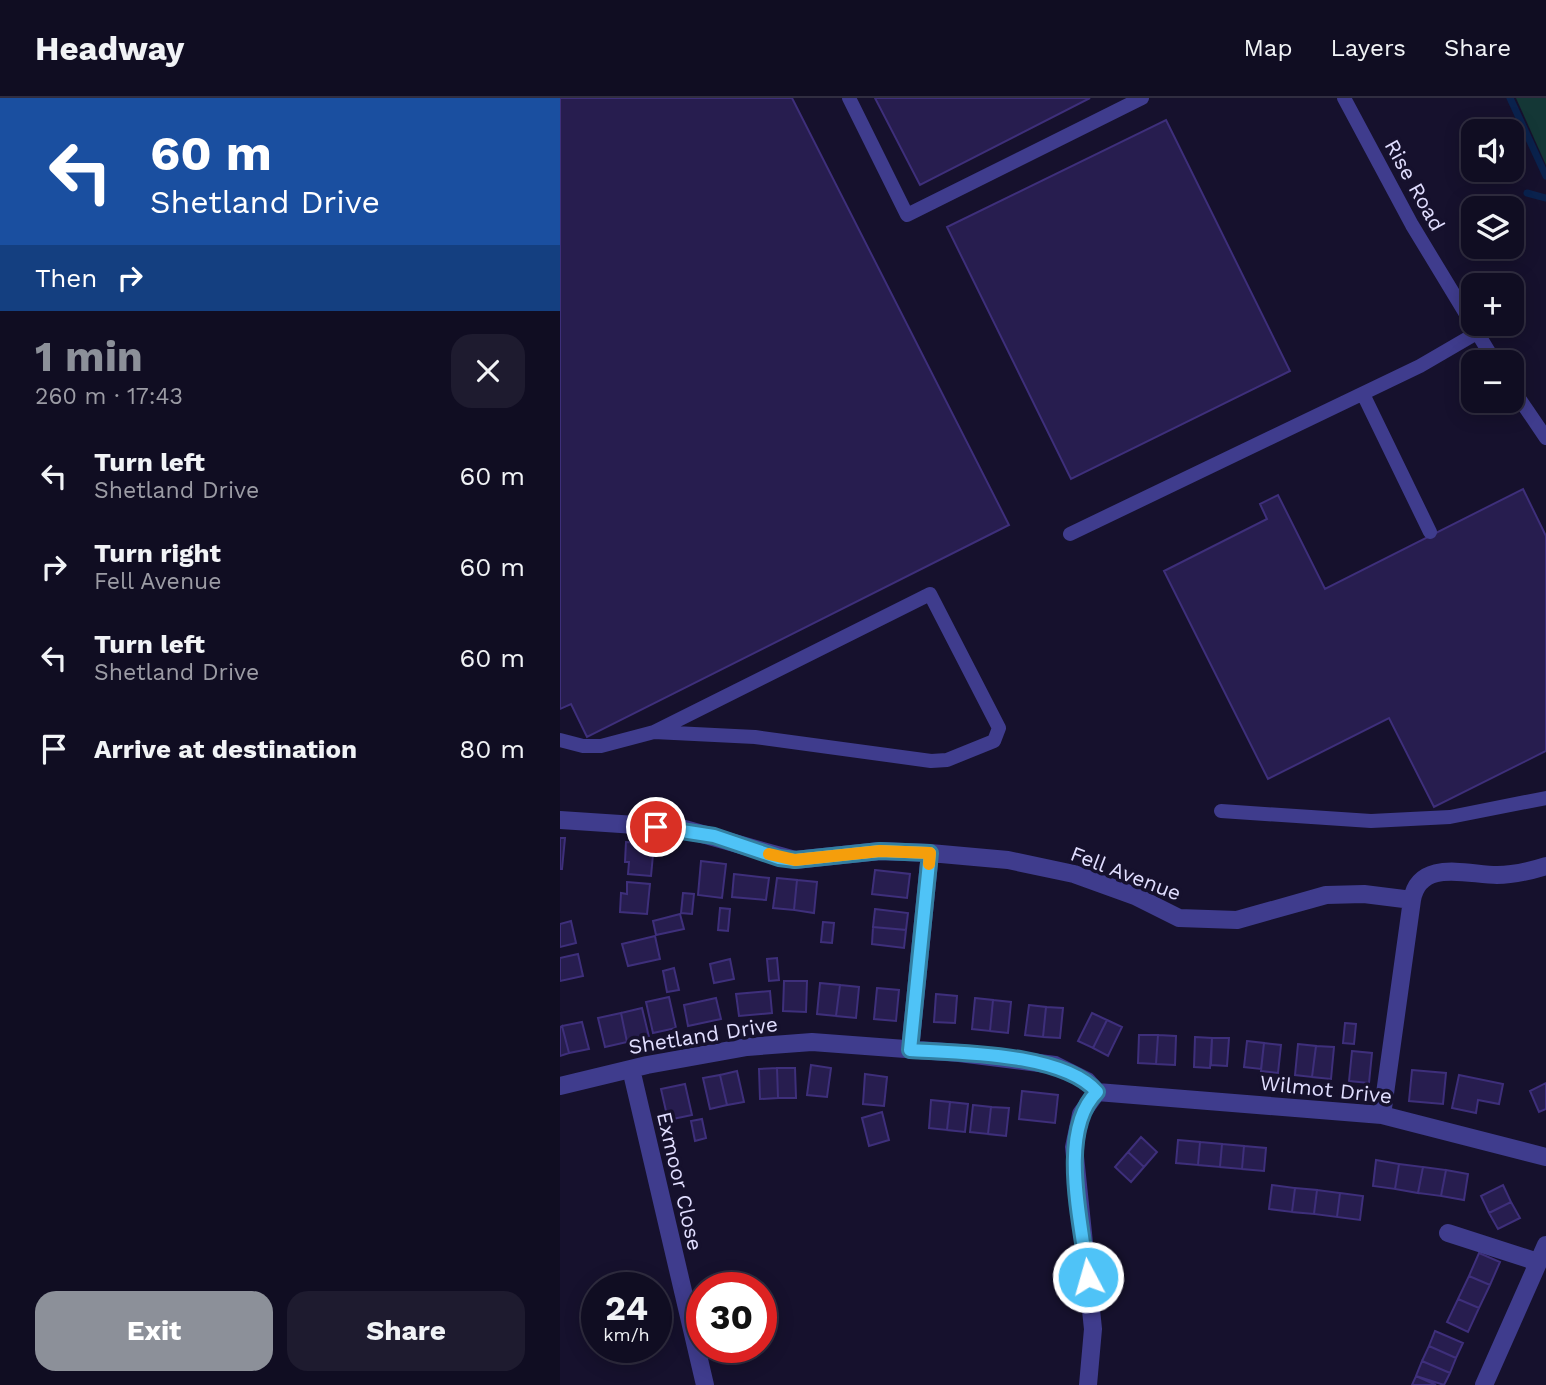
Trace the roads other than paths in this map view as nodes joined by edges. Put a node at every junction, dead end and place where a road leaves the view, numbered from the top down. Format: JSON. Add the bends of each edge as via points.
{"nodes":[{"id":1,"x":849,"y":98,"type":"edge"},
{"id":2,"x":1142,"y":98,"type":"edge"},
{"id":3,"x":1344,"y":98,"type":"edge"},
{"id":4,"x":1461,"y":309,"type":"edge"},
{"id":5,"x":1472,"y":336,"type":"edge"},
{"id":6,"x":1363,"y":394,"type":"junction"},
{"id":7,"x":1524,"y":406,"type":"edge"},
{"id":8,"x":1546,"y":438,"type":"edge"},
{"id":9,"x":1430,"y":531,"type":"dead end"},
{"id":10,"x":1070,"y":534,"type":"dead end"},
{"id":11,"x":654,"y":732,"type":"junction"},
{"id":12,"x":560,"y":740,"type":"edge"},
{"id":13,"x":1546,"y":797,"type":"edge"},
{"id":14,"x":1221,"y":811,"type":"dead end"},
{"id":15,"x":560,"y":820,"type":"edge"},
{"id":16,"x":930,"y":853,"type":"junction"},
{"id":17,"x":1546,"y":866,"type":"edge"},
{"id":18,"x":1412,"y":900,"type":"junction"},
{"id":19,"x":910,"y":1050,"type":"junction"},
{"id":20,"x":631,"y":1069,"type":"junction"},
{"id":21,"x":560,"y":1086,"type":"edge"},
{"id":22,"x":1097,"y":1092,"type":"junction"},
{"id":23,"x":1382,"y":1115,"type":"junction"},
{"id":24,"x":1546,"y":1157,"type":"edge"},
{"id":25,"x":1448,"y":1233,"type":"dead end"},
{"id":26,"x":1543,"y":1253,"type":"edge"},
{"id":27,"x":705,"y":1385,"type":"edge"},
{"id":28,"x":1088,"y":1385,"type":"edge"},
{"id":29,"x":1484,"y":1385,"type":"edge"}],
"edges":[{"from":1,"to":2,"type":"lane","via":[[907,215]]},
{"from":3,"to":4,"type":"lane","name":"Rise Road"},
{"from":5,"to":6,"type":"lane"},
{"from":6,"to":9,"type":"lane"},
{"from":6,"to":10,"type":"lane"},
{"from":7,"to":8,"type":"lane"},
{"from":11,"to":11,"type":"lane","via":[[755,737],[931,761],[947,760],[994,741],[999,728],[930,594]]},
{"from":11,"to":12,"type":"lane","via":[[601,746]]},
{"from":13,"to":14,"type":"lane","via":[[1450,817],[1371,821]]},
{"from":15,"to":16,"type":"street","via":[[681,828],[795,860],[880,851]]},
{"from":16,"to":18,"type":"street","name":"Fell Avenue","via":[[1008,860],[1074,874],[1179,918],[1237,920],[1326,895]]},
{"from":16,"to":19,"type":"street"},
{"from":17,"to":18,"type":"street","via":[[1495,875],[1439,872],[1420,883]]},
{"from":18,"to":23,"type":"street"},
{"from":19,"to":20,"type":"street","name":"Shetland Drive","via":[[812,1042],[747,1047]]},
{"from":19,"to":22,"type":"street","name":"Shetland Drive","via":[[1055,1065],[1087,1081]]},
{"from":20,"to":21,"type":"street","name":"Shetland Drive"},
{"from":20,"to":27,"type":"street","name":"Exmoor Close"},
{"from":22,"to":23,"type":"street","name":"Wilmot Drive"},
{"from":22,"to":28,"type":"street","via":[[1081,1114],[1074,1147],[1093,1329]]},
{"from":23,"to":24,"type":"street","name":"Wilmot Drive"},
{"from":25,"to":26,"type":"street"},
{"from":26,"to":29,"type":"street"}]}
